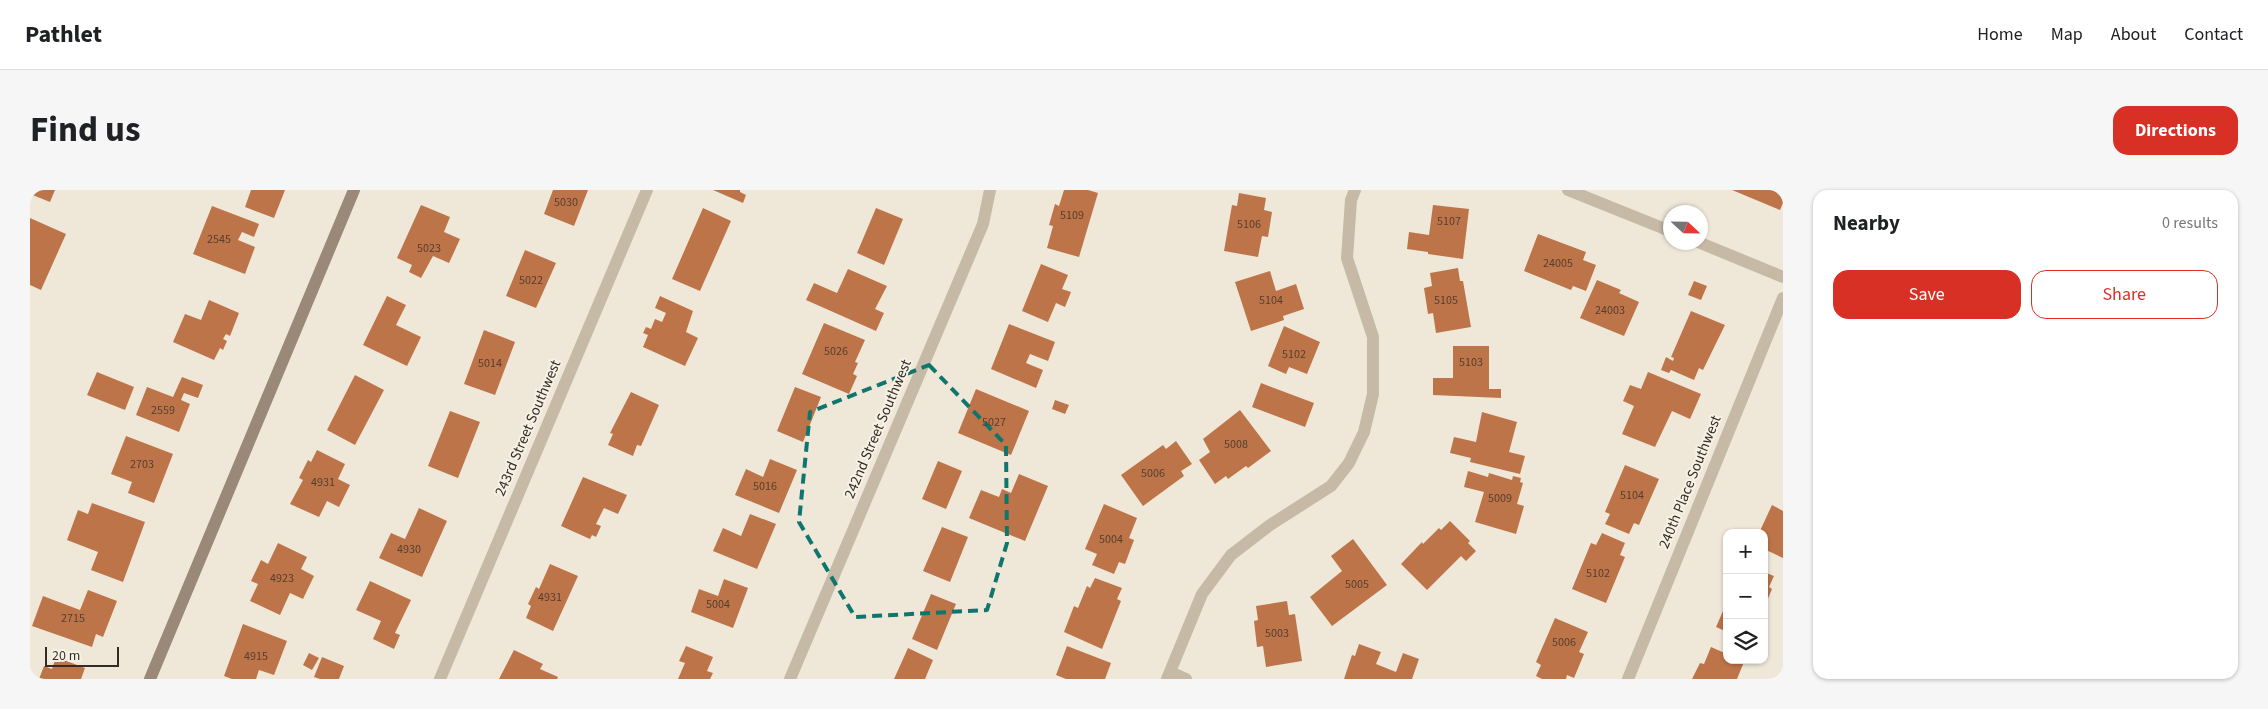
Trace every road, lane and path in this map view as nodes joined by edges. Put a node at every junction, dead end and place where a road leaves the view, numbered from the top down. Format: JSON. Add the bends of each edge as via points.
{"nodes":[{"id":1,"x":354,"y":190,"type":"edge"},
{"id":2,"x":646,"y":190,"type":"edge"},
{"id":3,"x":990,"y":190,"type":"edge"},
{"id":4,"x":1356,"y":190,"type":"edge"},
{"id":5,"x":1568,"y":190,"type":"edge"},
{"id":6,"x":1663,"y":228,"type":"edge"},
{"id":7,"x":1708,"y":246,"type":"edge"},
{"id":8,"x":1783,"y":277,"type":"edge"},
{"id":9,"x":1783,"y":298,"type":"edge"},
{"id":10,"x":1168,"y":676,"type":"edge"},
{"id":11,"x":150,"y":679,"type":"edge"},
{"id":12,"x":440,"y":679,"type":"edge"},
{"id":13,"x":790,"y":679,"type":"edge"},
{"id":14,"x":1186,"y":679,"type":"edge"},
{"id":15,"x":1628,"y":679,"type":"edge"}],
"edges":[{"from":1,"to":11,"type":"main road"},
{"from":2,"to":12,"type":"street","name":"243rd Street Southwest"},
{"from":3,"to":13,"type":"street","name":"242nd Street Southwest","via":[[983,224]]},
{"from":4,"to":10,"type":"street","via":[[1352,200],[1347,258],[1373,337],[1373,394],[1364,432],[1349,463],[1331,486],[1270,525],[1231,555],[1202,594]]},
{"from":5,"to":6,"type":"street"},
{"from":7,"to":8,"type":"street"},
{"from":9,"to":15,"type":"street","name":"240th Place Southwest"},
{"from":10,"to":14,"type":"street"}]}
